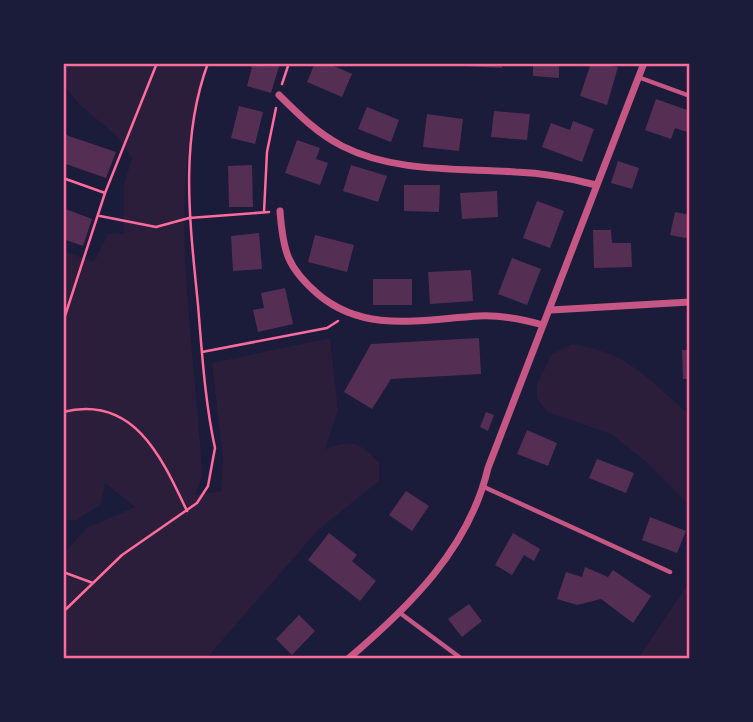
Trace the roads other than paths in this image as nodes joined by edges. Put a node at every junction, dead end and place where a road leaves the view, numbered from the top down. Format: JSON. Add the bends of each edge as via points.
{"nodes":[{"id":1,"x":644,"y":63,"type":"edge"},
{"id":2,"x":638,"y":77,"type":"junction"},
{"id":3,"x":279,"y":95,"type":"road end"},
{"id":4,"x":690,"y":96,"type":"edge"},
{"id":5,"x":596,"y":185,"type":"junction"},
{"id":6,"x":280,"y":211,"type":"road end"},
{"id":7,"x":690,"y":302,"type":"edge"},
{"id":8,"x":551,"y":310,"type":"junction"},
{"id":9,"x":542,"y":325,"type":"junction"},
{"id":10,"x":484,"y":487,"type":"junction"},
{"id":11,"x":670,"y":572,"type":"dead end"},
{"id":12,"x":400,"y":613,"type":"junction"},
{"id":13,"x":348,"y":659,"type":"edge"},
{"id":14,"x":462,"y":659,"type":"edge"}],
"edges":[{"from":1,"to":2,"type":"street"},
{"from":2,"to":4,"type":"lane"},
{"from":2,"to":5,"type":"street"},
{"from":3,"to":5,"type":"street","via":[[313,128],[369,156],[410,166],[561,176]]},
{"from":5,"to":8,"type":"street"},
{"from":6,"to":9,"type":"street","via":[[282,245],[295,273],[345,312],[378,322],[481,316]]},
{"from":7,"to":8,"type":"street"},
{"from":8,"to":9,"type":"street"},
{"from":9,"to":10,"type":"street"},
{"from":10,"to":11,"type":"lane"},
{"from":10,"to":12,"type":"street","via":[[462,536],[435,576]]},
{"from":12,"to":13,"type":"street"},
{"from":12,"to":14,"type":"lane"}]}
